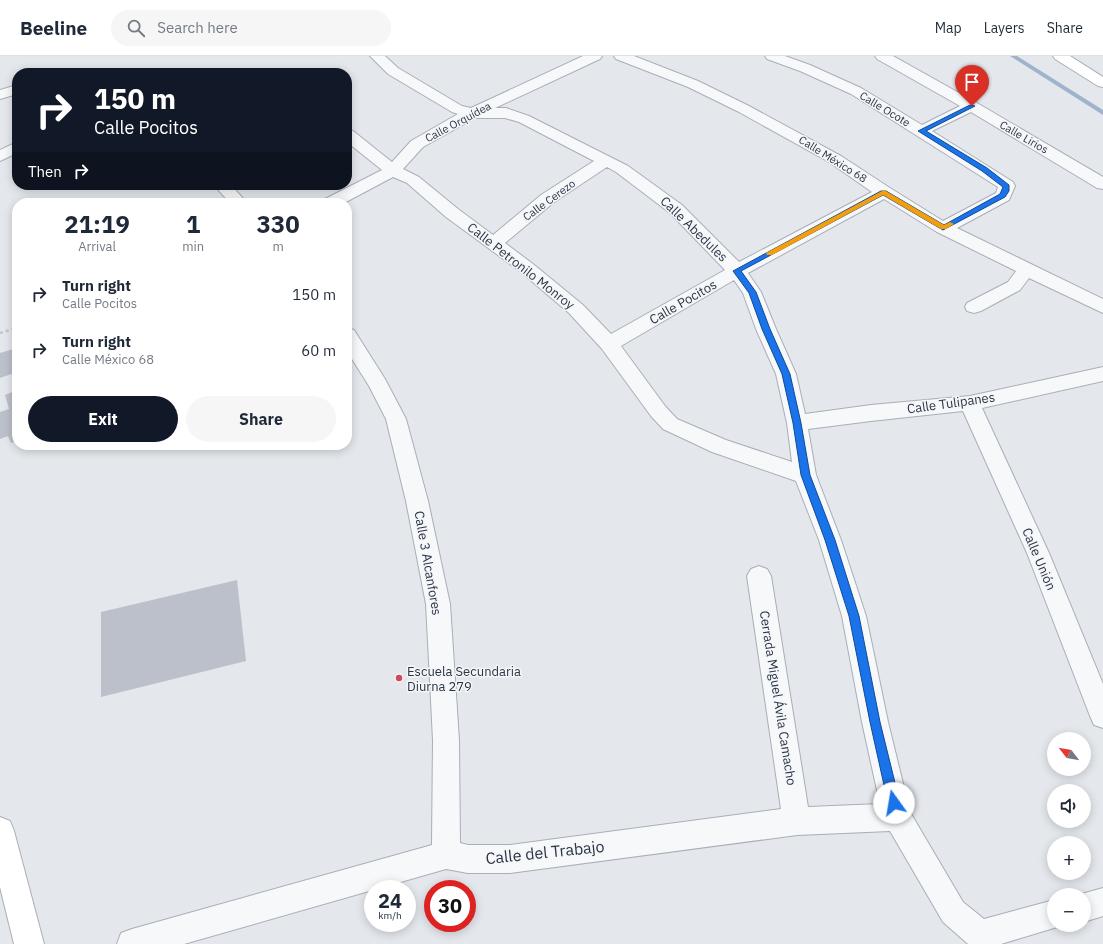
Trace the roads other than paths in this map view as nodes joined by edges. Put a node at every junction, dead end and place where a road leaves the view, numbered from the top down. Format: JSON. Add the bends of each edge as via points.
{"nodes":[{"id":1,"x":377,"y":56,"type":"edge"},
{"id":2,"x":595,"y":56,"type":"edge"},
{"id":3,"x":621,"y":56,"type":"edge"},
{"id":4,"x":772,"y":56,"type":"edge"},
{"id":5,"x":882,"y":56,"type":"edge"},
{"id":6,"x":1060,"y":56,"type":"edge"},
{"id":7,"x":1103,"y":83,"type":"edge"},
{"id":8,"x":12,"y":91,"type":"edge"},
{"id":9,"x":0,"y":95,"type":"edge"},
{"id":10,"x":972,"y":106,"type":"junction"},
{"id":11,"x":471,"y":113,"type":"junction"},
{"id":12,"x":921,"y":131,"type":"junction"},
{"id":13,"x":352,"y":138,"type":"edge"},
{"id":14,"x":12,"y":150,"type":"edge"},
{"id":15,"x":0,"y":156,"type":"edge"},
{"id":16,"x":607,"y":160,"type":"junction"},
{"id":17,"x":393,"y":171,"type":"junction"},
{"id":18,"x":1103,"y":184,"type":"edge"},
{"id":19,"x":227,"y":190,"type":"edge"},
{"id":20,"x":884,"y":192,"type":"junction"},
{"id":21,"x":234,"y":198,"type":"edge"},
{"id":22,"x":341,"y":198,"type":"edge"},
{"id":23,"x":943,"y":228,"type":"junction"},
{"id":24,"x":494,"y":243,"type":"junction"},
{"id":25,"x":1026,"y":270,"type":"junction"},
{"id":26,"x":737,"y":271,"type":"junction"},
{"id":27,"x":1103,"y":307,"type":"edge"},
{"id":28,"x":974,"y":308,"type":"dead end"},
{"id":29,"x":352,"y":343,"type":"edge"},
{"id":30,"x":609,"y":344,"type":"junction"},
{"id":31,"x":1101,"y":378,"type":"edge"},
{"id":32,"x":970,"y":403,"type":"junction"},
{"id":33,"x":797,"y":423,"type":"junction"},
{"id":34,"x":805,"y":475,"type":"junction"},
{"id":35,"x":759,"y":576,"type":"dead end"},
{"id":36,"x":1103,"y":716,"type":"edge"},
{"id":37,"x":897,"y":816,"type":"junction"},
{"id":38,"x":797,"y":821,"type":"junction"},
{"id":39,"x":0,"y":831,"type":"edge"},
{"id":40,"x":446,"y":855,"type":"junction"},
{"id":41,"x":1103,"y":902,"type":"edge"},
{"id":42,"x":1091,"y":905,"type":"edge"},
{"id":43,"x":1047,"y":917,"type":"edge"},
{"id":44,"x":29,"y":944,"type":"edge"},
{"id":45,"x":132,"y":944,"type":"edge"}],
"edges":[{"from":1,"to":11,"type":"street","name":"Calle Abedules","via":[[393,71],[457,109]]},
{"from":2,"to":11,"type":"street","name":"Calle Orquídea"},
{"from":3,"to":20,"type":"street","name":"Calle México 68","via":[[693,84],[744,109],[835,159]]},
{"from":4,"to":12,"type":"street","name":"Calle Ocote","via":[[856,91]]},
{"from":5,"to":10,"type":"street","name":"Calle Lirios"},
{"from":6,"to":7,"type":"street"},
{"from":8,"to":9,"type":"street"},
{"from":10,"to":12,"type":"street"},
{"from":10,"to":18,"type":"street","name":"Calle Lirios"},
{"from":11,"to":16,"type":"street","name":"Calle Abedules","via":[[506,113],[524,119]]},
{"from":11,"to":17,"type":"street","name":"Calle Orquídea","via":[[418,144]]},
{"from":12,"to":23,"type":"street","name":"Calle Ocote","via":[[1007,186],[1003,196]]},
{"from":13,"to":17,"type":"street","name":"Calle Petronilo Monroy"},
{"from":14,"to":15,"type":"street"},
{"from":16,"to":24,"type":"street","name":"Calle Cerezo","via":[[547,199]]},
{"from":16,"to":26,"type":"street","name":"Calle Abedules","via":[[676,209]]},
{"from":17,"to":22,"type":"street","name":"Calle Orquídea"},
{"from":17,"to":24,"type":"street","name":"Calle Petronilo Monroy","via":[[413,180]]},
{"from":19,"to":21,"type":"street"},
{"from":20,"to":23,"type":"street","name":"Calle México 68"},
{"from":20,"to":26,"type":"street","name":"Calle Pocitos"},
{"from":23,"to":25,"type":"street","name":"Calle México 68"},
{"from":24,"to":30,"type":"street","name":"Calle Petronilo Monroy","via":[[576,309]]},
{"from":25,"to":27,"type":"street","name":"Calle México 68"},
{"from":25,"to":28,"type":"street","via":[[1014,286]]},
{"from":26,"to":30,"type":"street","name":"Calle Pocitos"},
{"from":26,"to":33,"type":"street","name":"Calle Abedules","via":[[752,292],[786,374]]},
{"from":29,"to":40,"type":"street","name":"Calle 3 Alcanfores","via":[[396,419],[417,502],[438,604],[446,740]]},
{"from":30,"to":34,"type":"street","name":"Calle Petronilo Monroy","via":[[670,424],[719,446]]},
{"from":31,"to":32,"type":"street","name":"Calle Tulipanes"},
{"from":32,"to":33,"type":"street","name":"Calle Tulipanes"},
{"from":32,"to":36,"type":"street","name":"Calle Unión","via":[[1038,553]]},
{"from":33,"to":34,"type":"street","name":"Calle Abedules"},
{"from":34,"to":37,"type":"street","name":"Calle Abedules","via":[[830,540],[854,616]]},
{"from":35,"to":38,"type":"street","name":"Cerrada Miguel Ávila Camacho"},
{"from":37,"to":38,"type":"street","name":"Calle del Trabajo"},
{"from":37,"to":43,"type":"street","name":"Calle Abedules","via":[[953,912],[980,935]]},
{"from":38,"to":40,"type":"street","name":"Calle del Trabajo","via":[[510,859],[468,859]]},
{"from":39,"to":44,"type":"street"},
{"from":40,"to":45,"type":"street","name":"Calle del Trabajo"},
{"from":41,"to":42,"type":"street"}]}
